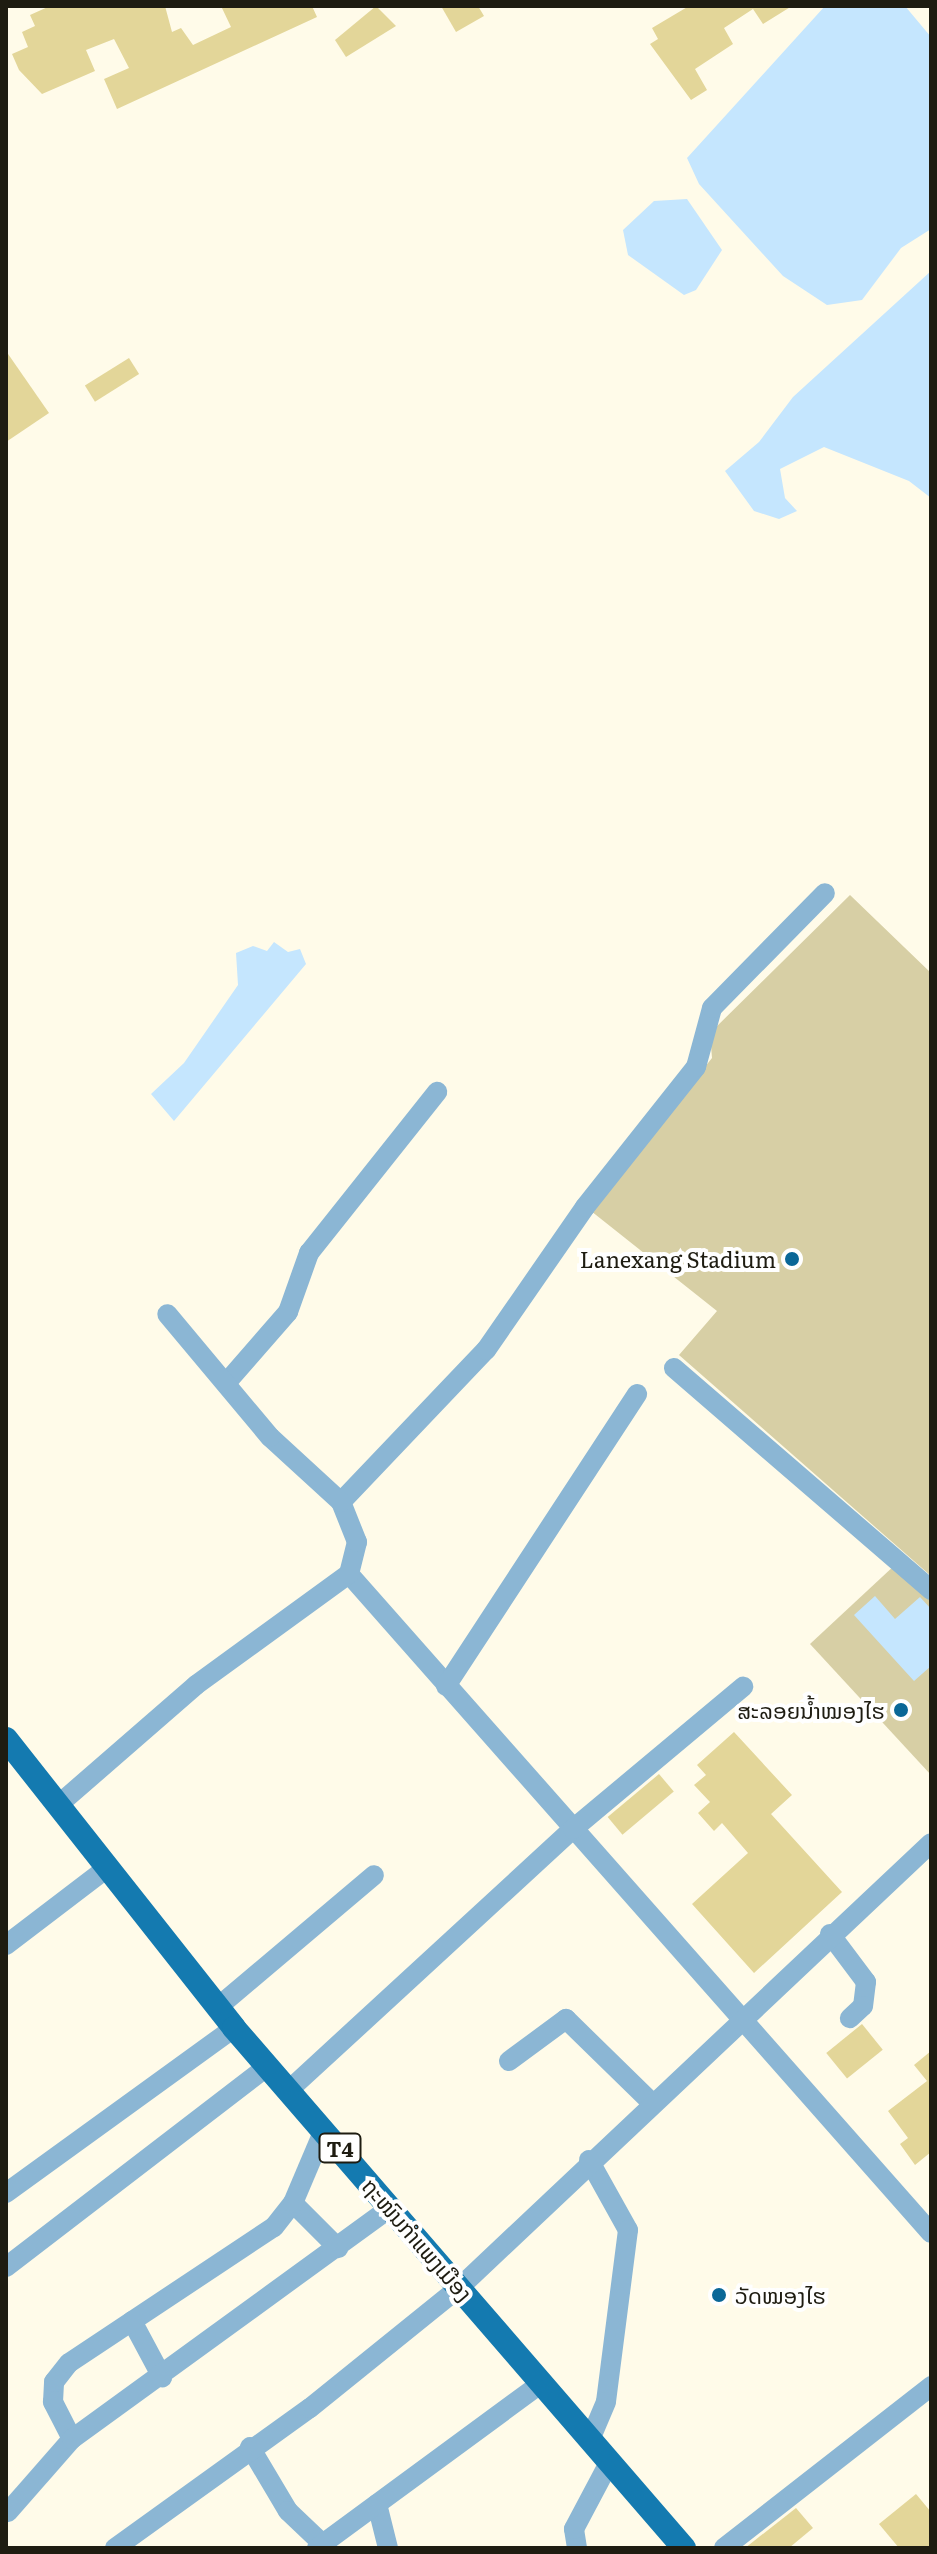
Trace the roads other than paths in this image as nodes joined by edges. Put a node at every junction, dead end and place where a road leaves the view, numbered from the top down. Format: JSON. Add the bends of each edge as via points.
{"nodes":[{"id":1,"x":825,"y":893,"type":"dead end"},
{"id":2,"x":437,"y":1092,"type":"dead end"},
{"id":3,"x":167,"y":1314,"type":"dead end"},
{"id":4,"x":674,"y":1368,"type":"dead end"},
{"id":5,"x":227,"y":1382,"type":"junction"},
{"id":6,"x":637,"y":1394,"type":"dead end"},
{"id":7,"x":341,"y":1502,"type":"junction"},
{"id":8,"x":349,"y":1574,"type":"junction"},
{"id":9,"x":931,"y":1590,"type":"edge"},
{"id":10,"x":446,"y":1686,"type":"junction"},
{"id":11,"x":743,"y":1687,"type":"dead end"},
{"id":12,"x":6,"y":1739,"type":"edge"},
{"id":13,"x":57,"y":1806,"type":"junction"},
{"id":14,"x":573,"y":1829,"type":"junction"},
{"id":15,"x":931,"y":1843,"type":"edge"},
{"id":16,"x":107,"y":1868,"type":"junction"},
{"id":17,"x":374,"y":1875,"type":"dead end"},
{"id":18,"x":830,"y":1934,"type":"junction"},
{"id":19,"x":6,"y":1945,"type":"edge"},
{"id":20,"x":218,"y":2007,"type":"junction"},
{"id":21,"x":743,"y":2013,"type":"junction"},
{"id":22,"x":850,"y":2018,"type":"dead end"},
{"id":23,"x":234,"y":2028,"type":"junction"},
{"id":24,"x":509,"y":2061,"type":"dead end"},
{"id":25,"x":268,"y":2066,"type":"junction"},
{"id":26,"x":289,"y":2090,"type":"junction"},
{"id":27,"x":652,"y":2103,"type":"junction"},
{"id":28,"x":324,"y":2130,"type":"junction"},
{"id":29,"x":589,"y":2160,"type":"junction"},
{"id":30,"x":6,"y":2193,"type":"edge"},
{"id":31,"x":293,"y":2203,"type":"junction"},
{"id":32,"x":391,"y":2207,"type":"junction"},
{"id":33,"x":931,"y":2233,"type":"edge"},
{"id":34,"x":338,"y":2248,"type":"junction"},
{"id":35,"x":6,"y":2267,"type":"edge"},
{"id":36,"x":460,"y":2287,"type":"junction"},
{"id":37,"x":132,"y":2321,"type":"junction"},
{"id":38,"x":162,"y":2377,"type":"junction"},
{"id":39,"x":543,"y":2382,"type":"junction"},
{"id":40,"x":931,"y":2386,"type":"edge"},
{"id":41,"x":591,"y":2437,"type":"junction"},
{"id":42,"x":72,"y":2439,"type":"junction"},
{"id":43,"x":250,"y":2447,"type":"junction"},
{"id":44,"x":610,"y":2461,"type":"junction"},
{"id":45,"x":377,"y":2504,"type":"junction"},
{"id":46,"x":8,"y":2512,"type":"edge"},
{"id":47,"x":322,"y":2547,"type":"edge"},
{"id":48,"x":115,"y":2548,"type":"edge"},
{"id":49,"x":388,"y":2548,"type":"edge"},
{"id":50,"x":577,"y":2548,"type":"edge"},
{"id":51,"x":684,"y":2548,"type":"edge"},
{"id":52,"x":724,"y":2548,"type":"edge"}],
"edges":[{"from":1,"to":7,"type":"street","via":[[712,1008],[696,1067],[585,1207],[486,1350]]},
{"from":2,"to":5,"type":"street","via":[[309,1253],[281,1322]]},
{"from":3,"to":5,"type":"street"},
{"from":4,"to":9,"type":"street"},
{"from":5,"to":7,"type":"street","via":[[270,1437]]},
{"from":6,"to":10,"type":"street"},
{"from":7,"to":8,"type":"street","via":[[355,1526]]},
{"from":8,"to":10,"type":"street"},
{"from":8,"to":13,"type":"street","via":[[196,1685]]},
{"from":10,"to":14,"type":"street"},
{"from":11,"to":14,"type":"street"},
{"from":12,"to":13,"type":"main road","name":"ຖະໜົນກຳແພງເມືອງ","number":"T4"},
{"from":13,"to":16,"type":"main road","name":"ຖະໜົນກຳແພງເມືອງ","number":"T4"},
{"from":14,"to":21,"type":"street"},
{"from":14,"to":26,"type":"street"},
{"from":15,"to":18,"type":"street"},
{"from":16,"to":19,"type":"street"},
{"from":16,"to":20,"type":"main road","name":"ຖະໜົນກຳແພງເມືອງ","number":"T4"},
{"from":17,"to":20,"type":"street"},
{"from":18,"to":21,"type":"street"},
{"from":18,"to":22,"type":"street","via":[[866,1982],[863,2006]]},
{"from":20,"to":23,"type":"main road","name":"ຖະໜົນກຳແພງເມືອງ","number":"T4"},
{"from":21,"to":27,"type":"street"},
{"from":21,"to":33,"type":"street"},
{"from":23,"to":25,"type":"main road","name":"ຖະໜົນກຳແພງເມືອງ","number":"T4"},
{"from":23,"to":30,"type":"street"},
{"from":24,"to":27,"type":"street","via":[[566,2019]]},
{"from":25,"to":26,"type":"main road","name":"ຖະໜົນກຳແພງເມືອງ","number":"T4"},
{"from":25,"to":35,"type":"street"},
{"from":26,"to":28,"type":"main road","name":"ຖະໜົນກຳແພງເມືອງ","number":"T4"},
{"from":27,"to":29,"type":"street"},
{"from":28,"to":31,"type":"street"},
{"from":28,"to":32,"type":"main road","name":"ຖະໜົນກຳແພງເມືອງ","number":"T4"},
{"from":29,"to":36,"type":"street"},
{"from":29,"to":41,"type":"street","via":[[628,2230],[606,2402]]},
{"from":31,"to":34,"type":"street"},
{"from":31,"to":37,"type":"street","via":[[274,2227]]},
{"from":32,"to":34,"type":"street"},
{"from":32,"to":36,"type":"main road","name":"ຖະໜົນກຳແພງເມືອງ","number":"T4"},
{"from":34,"to":38,"type":"street"},
{"from":36,"to":39,"type":"main road","name":"ຖະໜົນກຳແພງເມືອງ","number":"T4"},
{"from":36,"to":43,"type":"street"},
{"from":37,"to":38,"type":"street"},
{"from":37,"to":42,"type":"street","via":[[54,2382],[53,2402]]},
{"from":38,"to":42,"type":"street"},
{"from":39,"to":41,"type":"main road","name":"ຖະໜົນກຳແພງເມືອງ","number":"T4"},
{"from":39,"to":45,"type":"street"},
{"from":40,"to":52,"type":"street"},
{"from":41,"to":44,"type":"main road","name":"ຖະໜົນກຳແພງເມືອງ","number":"T4"},
{"from":42,"to":46,"type":"street"},
{"from":43,"to":47,"type":"street","via":[[288,2511]]},
{"from":43,"to":48,"type":"street"},
{"from":44,"to":50,"type":"street","via":[[574,2529]]},
{"from":44,"to":51,"type":"main road","name":"ຖະໜົນກຳແພງເມືອງ","number":"T4"},
{"from":45,"to":47,"type":"street"},
{"from":45,"to":49,"type":"street"}]}
